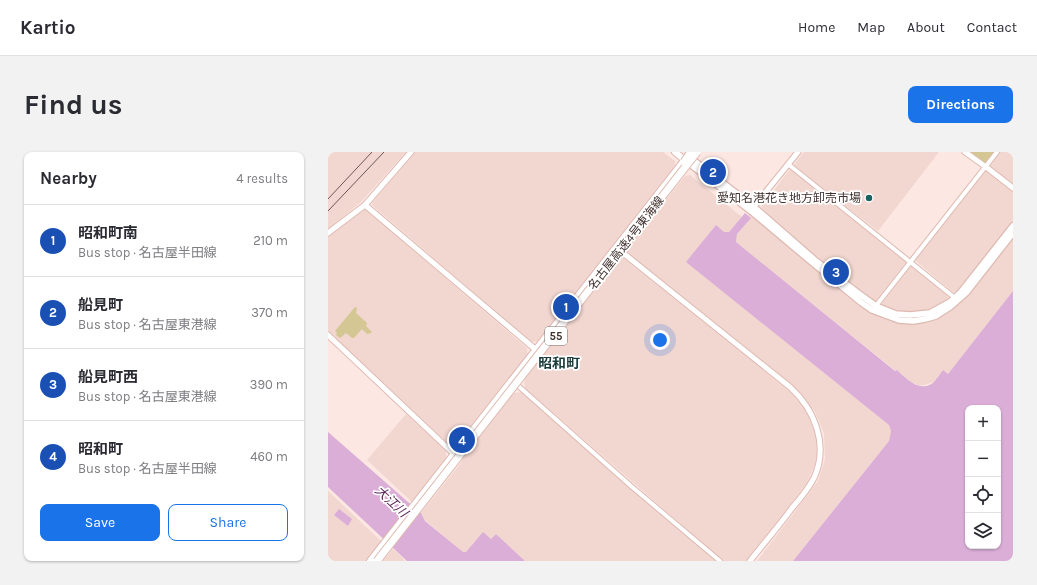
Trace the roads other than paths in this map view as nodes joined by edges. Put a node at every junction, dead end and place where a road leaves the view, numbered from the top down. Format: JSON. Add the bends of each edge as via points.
{"nodes":[{"id":1,"x":411,"y":152,"type":"edge"},
{"id":2,"x":675,"y":152,"type":"edge"},
{"id":3,"x":698,"y":152,"type":"edge"},
{"id":4,"x":798,"y":152,"type":"edge"},
{"id":5,"x":965,"y":152,"type":"edge"},
{"id":6,"x":997,"y":152,"type":"edge"},
{"id":7,"x":688,"y":157,"type":"edge"},
{"id":8,"x":788,"y":164,"type":"junction"},
{"id":9,"x":986,"y":166,"type":"junction"},
{"id":10,"x":1013,"y":188,"type":"edge"},
{"id":11,"x":365,"y":205,"type":"junction"},
{"id":12,"x":752,"y":209,"type":"junction"},
{"id":13,"x":1013,"y":226,"type":"edge"},
{"id":14,"x":1013,"y":232,"type":"edge"},
{"id":15,"x":328,"y":233,"type":"edge"},
{"id":16,"x":616,"y":247,"type":"junction"},
{"id":17,"x":622,"y":252,"type":"junction"},
{"id":18,"x":910,"y":262,"type":"junction"},
{"id":19,"x":955,"y":298,"type":"junction"},
{"id":20,"x":874,"y":308,"type":"junction"},
{"id":21,"x":328,"y":335,"type":"edge"},
{"id":22,"x":535,"y":349,"type":"junction"},
{"id":23,"x":511,"y":380,"type":"junction"},
{"id":24,"x":518,"y":385,"type":"junction"},
{"id":25,"x":454,"y":454,"type":"junction"},
{"id":26,"x":370,"y":561,"type":"edge"},
{"id":27,"x":378,"y":561,"type":"edge"},
{"id":28,"x":720,"y":561,"type":"edge"},
{"id":29,"x":750,"y":561,"type":"edge"}],
"edges":[{"from":1,"to":11,"type":"street"},
{"from":2,"to":7,"type":"main road"},
{"from":3,"to":7,"type":"main road","number":"55"},
{"from":3,"to":27,"type":"highway","name":"名古屋高速4号東海線","bridge":true},
{"from":4,"to":8,"type":"street"},
{"from":5,"to":9,"type":"street"},
{"from":6,"to":9,"type":"street"},
{"from":7,"to":12,"type":"main road"},
{"from":7,"to":16,"type":"main road","number":"55"},
{"from":7,"to":17,"type":"main road","number":"55"},
{"from":7,"to":26,"type":"highway","name":"名古屋高速4号東海線"},
{"from":8,"to":12,"type":"street"},
{"from":8,"to":18,"type":"street"},
{"from":9,"to":10,"type":"street"},
{"from":9,"to":18,"type":"street"},
{"from":11,"to":15,"type":"street"},
{"from":11,"to":22,"type":"street"},
{"from":12,"to":20,"type":"main road","via":[[814,264]]},
{"from":13,"to":19,"type":"main road"},
{"from":14,"to":20,"type":"main road","via":[[966,293],[944,312],[913,321],[898,320]]},
{"from":16,"to":17,"type":"street"},
{"from":16,"to":22,"type":"main road","number":"55"},
{"from":17,"to":24,"type":"main road","number":"55"},
{"from":17,"to":29,"type":"street","via":[[790,387],[805,403],[816,422],[820,452],[814,477]]},
{"from":18,"to":19,"type":"street"},
{"from":18,"to":20,"type":"street"},
{"from":19,"to":20,"type":"main road","via":[[937,310],[920,315],[896,314]]},
{"from":21,"to":25,"type":"street"},
{"from":22,"to":23,"type":"main road","number":"55"},
{"from":23,"to":24,"type":"street"},
{"from":23,"to":25,"type":"main road","number":"55"},
{"from":24,"to":27,"type":"main road","number":"55","bridge":true},
{"from":24,"to":28,"type":"street"},
{"from":25,"to":26,"type":"main road","number":"55"}]}
